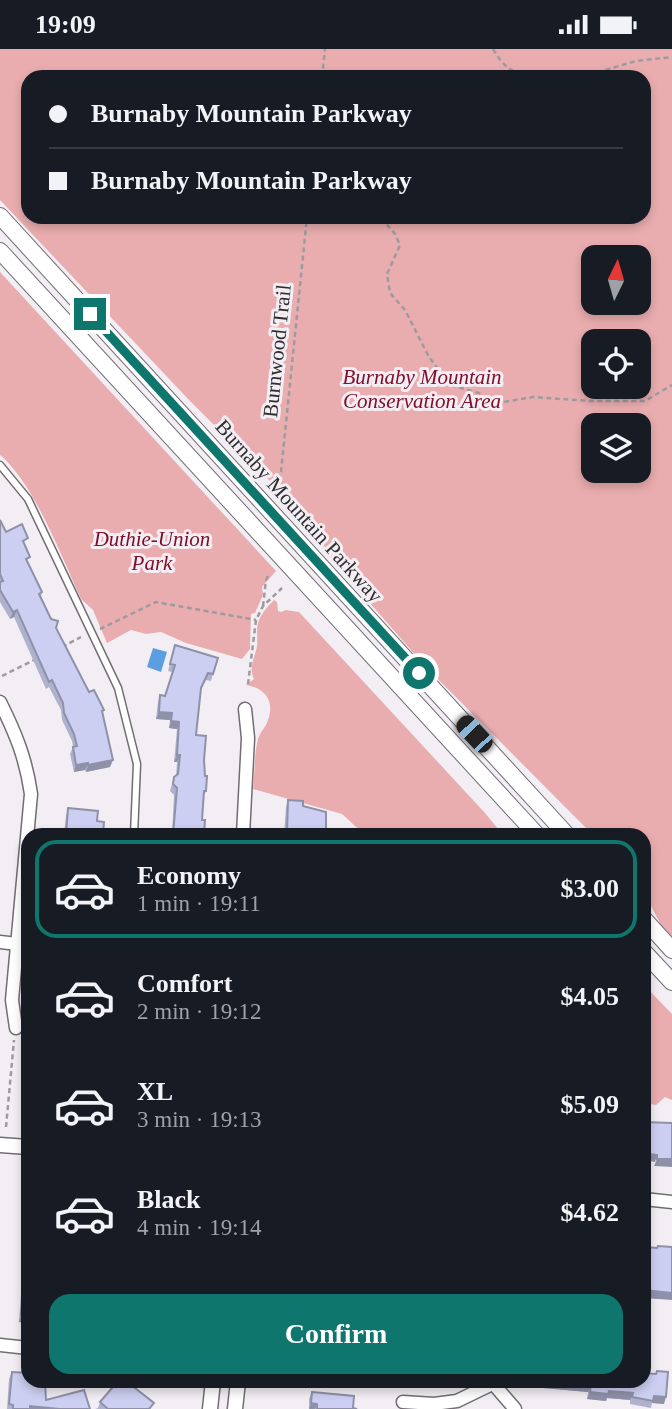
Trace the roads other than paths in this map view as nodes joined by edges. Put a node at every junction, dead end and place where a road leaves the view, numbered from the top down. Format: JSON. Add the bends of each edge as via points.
{"nodes":[{"id":1,"x":0,"y":216,"type":"edge"},
{"id":2,"x":0,"y":251,"type":"edge"},
{"id":3,"x":0,"y":465,"type":"edge"},
{"id":4,"x":0,"y":702,"type":"edge"},
{"id":5,"x":245,"y":709,"type":"dead end"},
{"id":6,"x":28,"y":828,"type":"edge"},
{"id":7,"x":134,"y":828,"type":"edge"},
{"id":8,"x":243,"y":828,"type":"edge"},
{"id":9,"x":531,"y":828,"type":"edge"},
{"id":10,"x":561,"y":828,"type":"edge"},
{"id":11,"x":21,"y":901,"type":"edge"},
{"id":12,"x":651,"y":927,"type":"edge"},
{"id":13,"x":0,"y":942,"type":"edge"},
{"id":14,"x":17,"y":944,"type":"junction"},
{"id":15,"x":672,"y":950,"type":"edge"},
{"id":16,"x":651,"y":960,"type":"edge"},
{"id":17,"x":672,"y":982,"type":"edge"},
{"id":18,"x":16,"y":1028,"type":"road end"},
{"id":19,"x":0,"y":1145,"type":"edge"},
{"id":20,"x":21,"y":1146,"type":"edge"},
{"id":21,"x":651,"y":1200,"type":"edge"},
{"id":22,"x":672,"y":1202,"type":"edge"},
{"id":23,"x":0,"y":1345,"type":"edge"},
{"id":24,"x":21,"y":1347,"type":"edge"},
{"id":25,"x":212,"y":1388,"type":"edge"},
{"id":26,"x":237,"y":1388,"type":"edge"},
{"id":27,"x":480,"y":1388,"type":"edge"},
{"id":28,"x":496,"y":1388,"type":"edge"},
{"id":29,"x":403,"y":1402,"type":"dead end"},
{"id":30,"x":210,"y":1409,"type":"edge"},
{"id":31,"x":235,"y":1409,"type":"edge"},
{"id":32,"x":515,"y":1409,"type":"edge"}],
"edges":[{"from":1,"to":10,"type":"main road","name":"Burnaby Mountain Parkway"},
{"from":2,"to":9,"type":"main road","name":"Burnaby Mountain Parkway"},
{"from":3,"to":7,"type":"lane","via":[[28,499],[118,688],[137,764]]},
{"from":4,"to":6,"type":"street","via":[[27,766],[31,794]]},
{"from":5,"to":8,"type":"street"},
{"from":11,"to":14,"type":"street"},
{"from":12,"to":15,"type":"main road"},
{"from":13,"to":14,"type":"street"},
{"from":14,"to":18,"type":"street","via":[[12,1000]]},
{"from":16,"to":17,"type":"main road"},
{"from":19,"to":20,"type":"street"},
{"from":21,"to":22,"type":"street"},
{"from":23,"to":24,"type":"street"},
{"from":25,"to":30,"type":"street"},
{"from":26,"to":31,"type":"street"},
{"from":27,"to":29,"type":"street","via":[[457,1401]]},
{"from":28,"to":32,"type":"street"}]}
